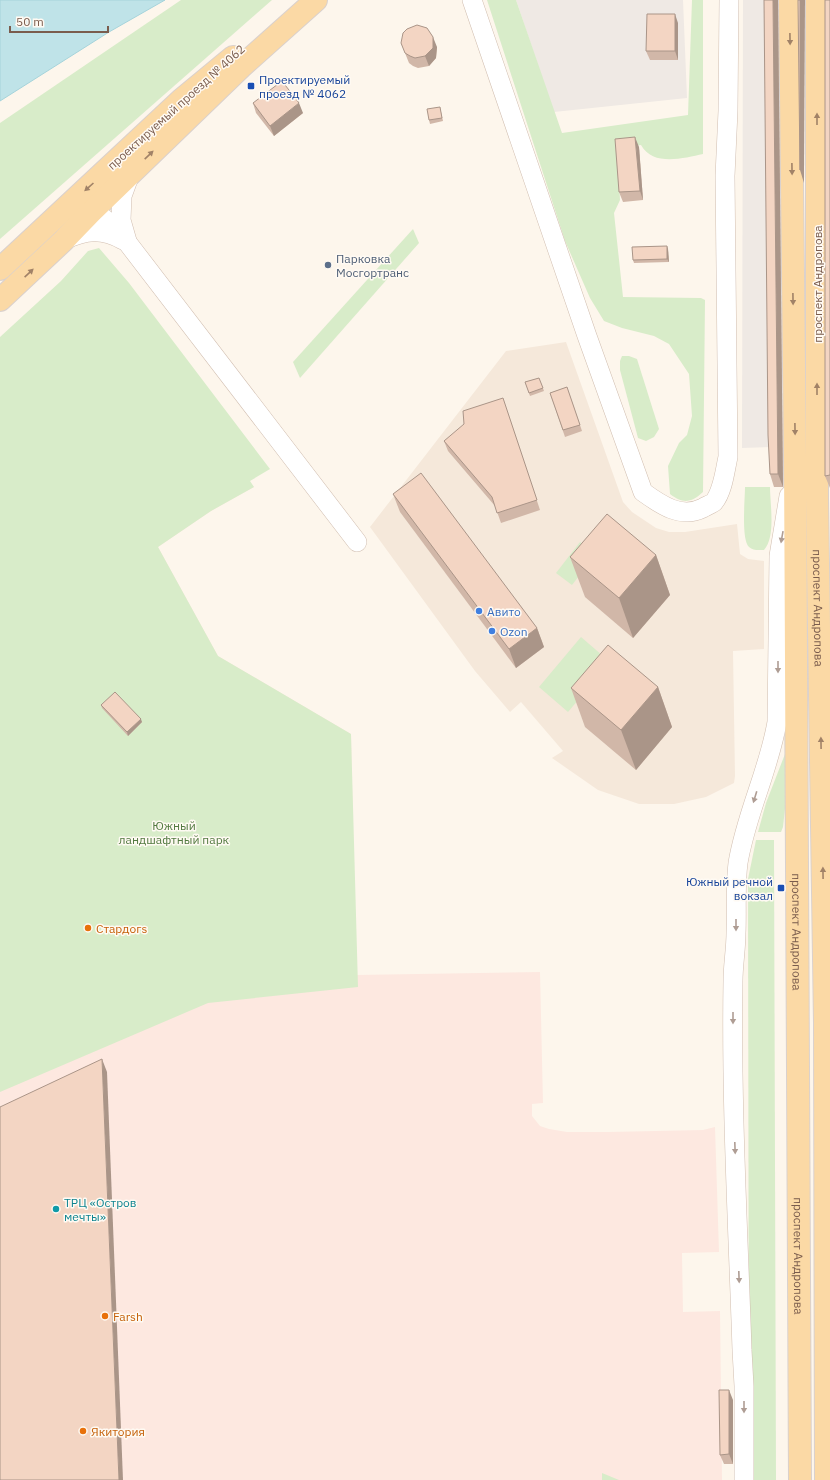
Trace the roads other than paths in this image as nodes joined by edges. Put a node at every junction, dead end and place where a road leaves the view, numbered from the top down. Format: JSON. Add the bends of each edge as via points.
{"nodes":[{"id":1,"x":294,"y":0,"type":"edge"},
{"id":2,"x":316,"y":0,"type":"edge"},
{"id":3,"x":472,"y":0,"type":"edge"},
{"id":4,"x":729,"y":0,"type":"edge"},
{"id":5,"x":790,"y":0,"type":"edge"},
{"id":6,"x":817,"y":0,"type":"edge"},
{"id":7,"x":130,"y":174,"type":"junction"},
{"id":8,"x":91,"y":212,"type":"junction"},
{"id":9,"x":58,"y":215,"type":"junction"},
{"id":10,"x":64,"y":240,"type":"junction"},
{"id":11,"x":127,"y":242,"type":"junction"},
{"id":12,"x":0,"y":269,"type":"edge"},
{"id":13,"x":0,"y":300,"type":"edge"},
{"id":14,"x":795,"y":457,"type":"junction"},
{"id":15,"x":817,"y":498,"type":"junction"},
{"id":16,"x":830,"y":516,"type":"edge"},
{"id":17,"x":356,"y":542,"type":"dead end"},
{"id":18,"x":830,"y":579,"type":"edge"},
{"id":19,"x":818,"y":609,"type":"junction"},
{"id":20,"x":828,"y":1031,"type":"edge"},
{"id":21,"x":744,"y":1480,"type":"edge"},
{"id":22,"x":800,"y":1480,"type":"edge"},
{"id":23,"x":826,"y":1480,"type":"edge"}],
"edges":[{"from":1,"to":9,"type":"main road","name":"проектируемый проезд № 4062","one_way":true},
{"from":7,"to":2,"type":"main road","name":"проектируемый проезд № 4062","one_way":true,"via":[[267,43]]},
{"from":3,"to":4,"type":"street","via":[[643,492],[658,503],[680,512],[695,512],[714,502],[723,482],[728,457],[725,176]]},
{"from":5,"to":14,"type":"main road","name":"проспект Андропова","one_way":true},
{"from":15,"to":6,"type":"main road","name":"проспект Андропова","one_way":true},
{"from":7,"to":8,"type":"main road","name":"проектируемый проезд № 4062"},
{"from":7,"to":11,"type":"street","via":[[122,196],[121,220]]},
{"from":8,"to":9,"type":"street","via":[[71,211]]},
{"from":8,"to":10,"type":"main road","name":"проектируемый проезд № 4062"},
{"from":8,"to":11,"type":"street","via":[[103,217]]},
{"from":9,"to":12,"type":"main road","name":"проектируемый проезд № 4062"},
{"from":10,"to":11,"type":"street","via":[[77,234],[95,231],[112,234]]},
{"from":13,"to":10,"type":"main road","name":"проектируемый проезд № 4062","one_way":true},
{"from":11,"to":17,"type":"street"},
{"from":14,"to":21,"type":"street","one_way":true,"via":[[778,556],[777,722],[773,746],[745,831],[738,864],[736,892],[732,1072],[744,1386]]},
{"from":14,"to":22,"type":"main road","name":"проспект Андропова"},
{"from":15,"to":16,"type":"street"},
{"from":15,"to":19,"type":"main road","name":"проспект Андропова"},
{"from":18,"to":19,"type":"street"},
{"from":20,"to":19,"type":"main road","name":"проспект Андропова","one_way":true},
{"from":20,"to":23,"type":"main road","name":"проспект Андропова"}]}
